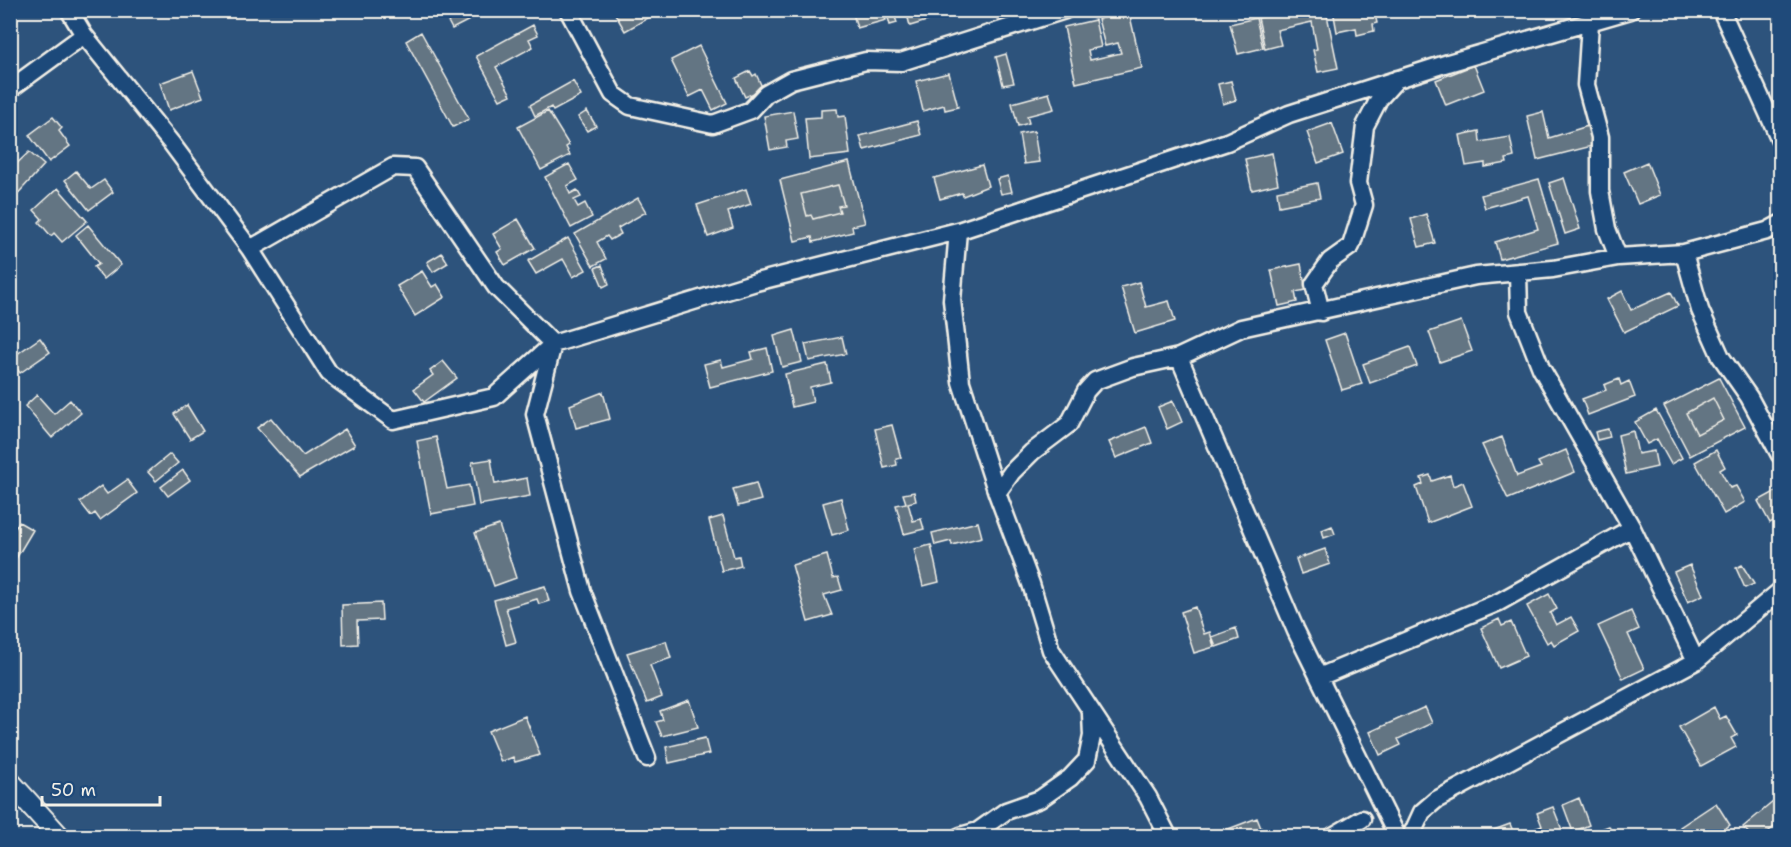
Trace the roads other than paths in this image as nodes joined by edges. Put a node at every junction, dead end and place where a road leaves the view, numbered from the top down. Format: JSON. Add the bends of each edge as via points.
{"nodes":[{"id":1,"x":69,"y":10,"type":"edge"},
{"id":2,"x":568,"y":10,"type":"edge"},
{"id":3,"x":1065,"y":10,"type":"edge"},
{"id":4,"x":1630,"y":10,"type":"edge"},
{"id":5,"x":1721,"y":10,"type":"edge"},
{"id":6,"x":1590,"y":22,"type":"junction"},
{"id":7,"x":84,"y":35,"type":"junction"},
{"id":8,"x":1398,"y":79,"type":"junction"},
{"id":9,"x":10,"y":89,"type":"edge"},
{"id":10,"x":1780,"y":140,"type":"edge"},
{"id":11,"x":1780,"y":224,"type":"edge"},
{"id":12,"x":958,"y":231,"type":"junction"},
{"id":13,"x":250,"y":249,"type":"junction"},
{"id":14,"x":1684,"y":253,"type":"junction"},
{"id":15,"x":1618,"y":257,"type":"junction"},
{"id":16,"x":1518,"y":272,"type":"junction"},
{"id":17,"x":1321,"y":312,"type":"junction"},
{"id":18,"x":553,"y":345,"type":"junction"},
{"id":19,"x":1179,"y":357,"type":"junction"},
{"id":20,"x":1780,"y":455,"type":"edge"},
{"id":21,"x":997,"y":493,"type":"junction"},
{"id":22,"x":1632,"y":528,"type":"junction"},
{"id":23,"x":1780,"y":591,"type":"edge"},
{"id":24,"x":1696,"y":661,"type":"junction"},
{"id":25,"x":1319,"y":676,"type":"junction"},
{"id":26,"x":1091,"y":714,"type":"junction"},
{"id":27,"x":646,"y":758,"type":"dead end"},
{"id":28,"x":10,"y":782,"type":"edge"},
{"id":29,"x":1362,"y":819,"type":"dead end"},
{"id":30,"x":59,"y":837,"type":"edge"},
{"id":31,"x":960,"y":837,"type":"edge"},
{"id":32,"x":1168,"y":837,"type":"edge"},
{"id":33,"x":1333,"y":837,"type":"edge"},
{"id":34,"x":1396,"y":837,"type":"edge"},
{"id":35,"x":1411,"y":837,"type":"edge"}],
"edges":[{"from":1,"to":7,"type":"street"},
{"from":2,"to":3,"type":"street","via":[[612,94],[630,106],[713,124],[751,110],[766,94],[790,80],[866,61],[901,62]]},
{"from":4,"to":6,"type":"street"},
{"from":5,"to":10,"type":"street"},
{"from":6,"to":8,"type":"street"},
{"from":6,"to":15,"type":"street","via":[[1586,85],[1600,137],[1600,191],[1607,229]]},
{"from":7,"to":9,"type":"street"},
{"from":7,"to":13,"type":"street"},
{"from":8,"to":12,"type":"street","via":[[1289,114],[1227,142]]},
{"from":8,"to":17,"type":"street","via":[[1379,99],[1365,126],[1358,183],[1364,205],[1351,246],[1330,261],[1314,284]]},
{"from":11,"to":14,"type":"street"},
{"from":12,"to":18,"type":"street","via":[[756,282]]},
{"from":12,"to":21,"type":"street","via":[[952,300],[961,382]]},
{"from":13,"to":18,"type":"street","via":[[329,373],[393,420],[494,397]]},
{"from":13,"to":18,"type":"street","via":[[393,167],[415,168],[496,286]]},
{"from":14,"to":15,"type":"street"},
{"from":14,"to":20,"type":"street","via":[[1700,310],[1721,357],[1749,397]]},
{"from":15,"to":16,"type":"street"},
{"from":16,"to":17,"type":"street","via":[[1476,276]]},
{"from":16,"to":22,"type":"street","via":[[1519,312],[1541,368]]},
{"from":17,"to":19,"type":"street","via":[[1241,328]]},
{"from":18,"to":27,"type":"street","via":[[535,414],[582,591]]},
{"from":19,"to":21,"type":"street","via":[[1133,367],[1095,381],[1069,424],[1032,452]]},
{"from":19,"to":25,"type":"street","via":[[1296,632]]},
{"from":21,"to":26,"type":"street","via":[[1051,650]]},
{"from":22,"to":24,"type":"street"},
{"from":22,"to":25,"type":"street","via":[[1499,602]]},
{"from":23,"to":24,"type":"street"},
{"from":24,"to":35,"type":"street","via":[[1436,801],[1422,812]]},
{"from":25,"to":34,"type":"street"},
{"from":26,"to":31,"type":"street","via":[[1087,760],[1070,778],[1040,799],[1006,811],[978,831]]},
{"from":26,"to":32,"type":"street","via":[[1148,797]]},
{"from":28,"to":30,"type":"street"},
{"from":29,"to":33,"type":"street"}]}
